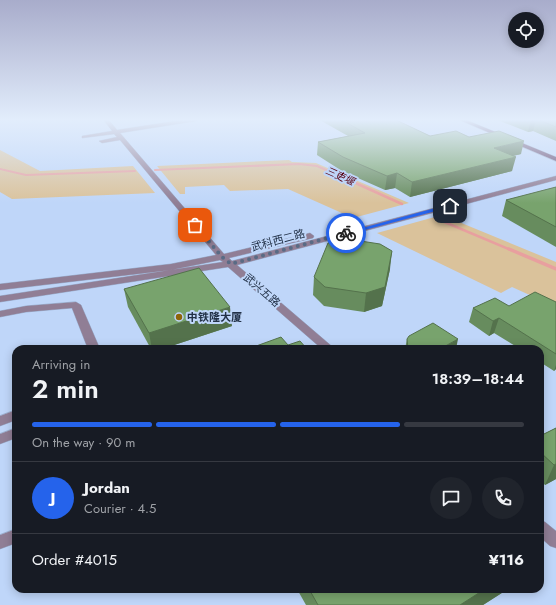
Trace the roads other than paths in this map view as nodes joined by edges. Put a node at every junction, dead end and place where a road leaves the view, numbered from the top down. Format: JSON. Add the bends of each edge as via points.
{"nodes":[{"id":1,"x":129,"y":147,"type":"edge"},
{"id":2,"x":526,"y":147,"type":"edge"},
{"id":3,"x":544,"y":147,"type":"edge"},
{"id":4,"x":556,"y":152,"type":"edge"},
{"id":5,"x":556,"y":160,"type":"edge"},
{"id":6,"x":556,"y":171,"type":"edge"},
{"id":7,"x":556,"y":178,"type":"edge"},
{"id":8,"x":222,"y":257,"type":"junction"},
{"id":9,"x":231,"y":264,"type":"junction"},
{"id":10,"x":0,"y":287,"type":"edge"},
{"id":11,"x":17,"y":296,"type":"junction"},
{"id":12,"x":0,"y":299,"type":"edge"},
{"id":13,"x":21,"y":310,"type":"junction"},
{"id":14,"x":0,"y":314,"type":"edge"},
{"id":15,"x":92,"y":345,"type":"edge"},
{"id":16,"x":324,"y":345,"type":"edge"},
{"id":17,"x":12,"y":416,"type":"edge"},
{"id":18,"x":0,"y":421,"type":"edge"},
{"id":19,"x":12,"y":434,"type":"edge"},
{"id":20,"x":0,"y":438,"type":"edge"},
{"id":21,"x":544,"y":530,"type":"edge"},
{"id":22,"x":12,"y":538,"type":"edge"},
{"id":23,"x":556,"y":541,"type":"edge"},
{"id":24,"x":0,"y":542,"type":"edge"}],
"edges":[{"from":1,"to":8,"type":"street","name":"武兴五路"},
{"from":2,"to":5,"type":"main road"},
{"from":3,"to":4,"type":"main road"},
{"from":6,"to":8,"type":"street","name":"武科西二路"},
{"from":7,"to":9,"type":"street","name":"武科西二路"},
{"from":8,"to":9,"type":"street","name":"武兴五路"},
{"from":8,"to":10,"type":"street","name":"武科西二路","via":[[171,267]]},
{"from":9,"to":11,"type":"street","name":"武科西二路"},
{"from":9,"to":16,"type":"street","name":"武兴五路"},
{"from":11,"to":12,"type":"street","name":"武科西二路"},
{"from":11,"to":13,"type":"street"},
{"from":13,"to":14,"type":"street"},
{"from":13,"to":15,"type":"street","via":[[76,305]]},
{"from":17,"to":18,"type":"street"},
{"from":19,"to":20,"type":"street"},
{"from":21,"to":23,"type":"street"},
{"from":22,"to":24,"type":"street"}]}
